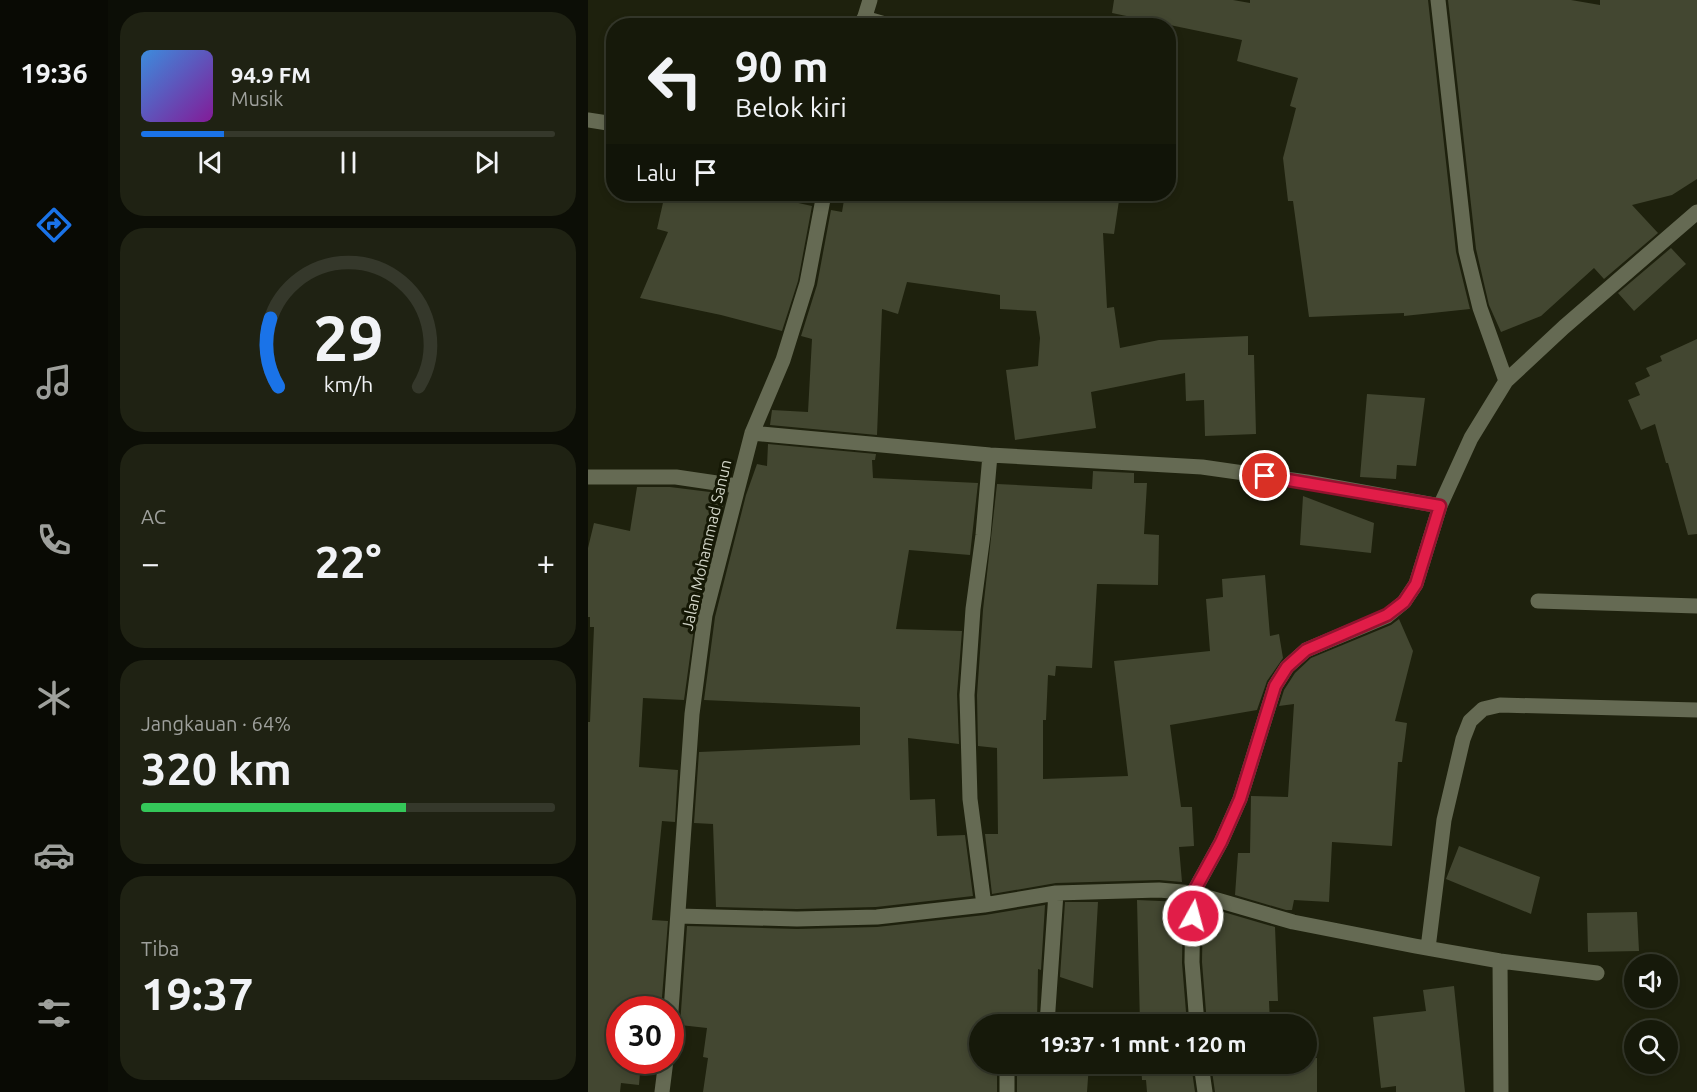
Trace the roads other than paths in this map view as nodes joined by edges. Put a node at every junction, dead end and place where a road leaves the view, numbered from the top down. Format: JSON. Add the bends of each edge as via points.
{"nodes":[{"id":1,"x":870,"y":0,"type":"edge"},
{"id":2,"x":1438,"y":0,"type":"edge"},
{"id":3,"x":864,"y":18,"type":"edge"},
{"id":4,"x":588,"y":120,"type":"edge"},
{"id":5,"x":606,"y":123,"type":"edge"},
{"id":6,"x":823,"y":201,"type":"edge"},
{"id":7,"x":1697,"y":212,"type":"edge"},
{"id":8,"x":1506,"y":381,"type":"junction"},
{"id":9,"x":752,"y":433,"type":"junction"},
{"id":10,"x":990,"y":455,"type":"junction"},
{"id":11,"x":588,"y":477,"type":"edge"},
{"id":12,"x":737,"y":486,"type":"junction"},
{"id":13,"x":1440,"y":506,"type":"junction"},
{"id":14,"x":1538,"y":601,"type":"dead end"},
{"id":15,"x":1697,"y":606,"type":"edge"},
{"id":16,"x":1697,"y":710,"type":"edge"},
{"id":17,"x":1056,"y":893,"type":"junction"},
{"id":18,"x":1193,"y":893,"type":"junction"},
{"id":19,"x":984,"y":904,"type":"junction"},
{"id":20,"x":678,"y":916,"type":"junction"},
{"id":21,"x":1422,"y":947,"type":"junction"},
{"id":22,"x":1500,"y":961,"type":"junction"},
{"id":23,"x":1597,"y":973,"type":"dead end"},
{"id":24,"x":672,"y":996,"type":"edge"},
{"id":25,"x":1048,"y":1014,"type":"edge"},
{"id":26,"x":1196,"y":1014,"type":"edge"},
{"id":27,"x":664,"y":1074,"type":"edge"},
{"id":28,"x":1007,"y":1074,"type":"edge"},
{"id":29,"x":1203,"y":1074,"type":"edge"},
{"id":30,"x":662,"y":1092,"type":"edge"},
{"id":31,"x":1007,"y":1092,"type":"edge"},
{"id":32,"x":1205,"y":1092,"type":"edge"},
{"id":33,"x":1501,"y":1092,"type":"edge"}],
"edges":[{"from":1,"to":3,"type":"street"},
{"from":2,"to":8,"type":"street","via":[[1466,251],[1480,308]]},
{"from":4,"to":5,"type":"street"},
{"from":6,"to":9,"type":"street","name":"Jalan Mohammad Sanun","via":[[807,284],[783,360]]},
{"from":7,"to":8,"type":"street"},
{"from":8,"to":13,"type":"street","via":[[1471,438]]},
{"from":9,"to":10,"type":"street"},
{"from":9,"to":12,"type":"street","name":"Jalan Mohammad Sanun"},
{"from":10,"to":13,"type":"street","via":[[1202,467]]},
{"from":10,"to":19,"type":"street","via":[[967,695],[970,799]]},
{"from":11,"to":12,"type":"street","via":[[676,477]]},
{"from":12,"to":20,"type":"street","name":"Jalan Mohammad Sanun","via":[[705,615],[692,714]]},
{"from":13,"to":18,"type":"street","via":[[1416,584],[1404,602],[1387,615],[1306,650],[1287,667],[1275,686],[1240,799]]},
{"from":14,"to":15,"type":"street"},
{"from":16,"to":21,"type":"street","via":[[1500,705],[1483,708],[1470,720],[1463,739]]},
{"from":17,"to":18,"type":"street"},
{"from":17,"to":19,"type":"street"},
{"from":17,"to":25,"type":"street"},
{"from":18,"to":21,"type":"street","via":[[1293,922]]},
{"from":18,"to":26,"type":"street"},
{"from":19,"to":20,"type":"street","via":[[877,917]]},
{"from":20,"to":24,"type":"street","name":"Jalan Mohammad Sanun"},
{"from":21,"to":22,"type":"street"},
{"from":22,"to":23,"type":"street"},
{"from":22,"to":33,"type":"street"},
{"from":27,"to":30,"type":"street"},
{"from":28,"to":31,"type":"street"},
{"from":29,"to":32,"type":"street"}]}
